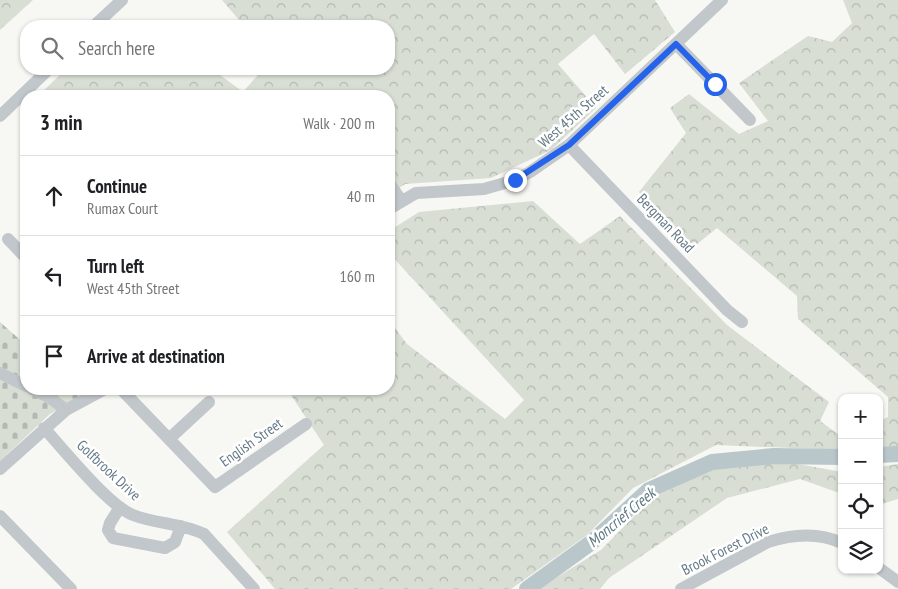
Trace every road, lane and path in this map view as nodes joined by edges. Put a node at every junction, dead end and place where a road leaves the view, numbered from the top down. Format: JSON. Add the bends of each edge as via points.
{"nodes":[{"id":1,"x":122,"y":0,"type":"edge"},
{"id":2,"x":721,"y":0,"type":"edge"},
{"id":3,"x":100,"y":20,"type":"edge"},
{"id":4,"x":676,"y":44,"type":"junction"},
{"id":5,"x":43,"y":75,"type":"edge"},
{"id":6,"x":27,"y":90,"type":"edge"},
{"id":7,"x":20,"y":97,"type":"edge"},
{"id":8,"x":0,"y":116,"type":"edge"},
{"id":9,"x":750,"y":120,"type":"dead end"},
{"id":10,"x":569,"y":145,"type":"junction"},
{"id":11,"x":395,"y":192,"type":"edge"},
{"id":12,"x":401,"y":200,"type":"junction"},
{"id":13,"x":395,"y":204,"type":"edge"},
{"id":14,"x":8,"y":239,"type":"dead end"},
{"id":15,"x":20,"y":252,"type":"edge"},
{"id":16,"x":742,"y":322,"type":"dead end"},
{"id":17,"x":0,"y":373,"type":"edge"},
{"id":18,"x":20,"y":383,"type":"edge"},
{"id":19,"x":44,"y":395,"type":"edge"},
{"id":20,"x":94,"y":395,"type":"edge"},
{"id":21,"x":127,"y":395,"type":"edge"},
{"id":22,"x":209,"y":402,"type":"dead end"},
{"id":23,"x":66,"y":410,"type":"junction"},
{"id":24,"x":306,"y":424,"type":"dead end"},
{"id":25,"x":44,"y":428,"type":"junction"},
{"id":26,"x":170,"y":438,"type":"junction"},
{"id":27,"x":0,"y":469,"type":"edge"},
{"id":28,"x":120,"y":507,"type":"junction"},
{"id":29,"x":0,"y":516,"type":"edge"},
{"id":30,"x":181,"y":526,"type":"junction"},
{"id":31,"x":838,"y":542,"type":"edge"},
{"id":32,"x":883,"y":571,"type":"edge"},
{"id":33,"x":898,"y":582,"type":"edge"},
{"id":34,"x":70,"y":589,"type":"edge"},
{"id":35,"x":254,"y":589,"type":"edge"},
{"id":36,"x":681,"y":589,"type":"edge"}],
"edges":[{"from":1,"to":3,"type":"street"},
{"from":2,"to":4,"type":"street","name":"West 45th Street"},
{"from":4,"to":9,"type":"street"},
{"from":4,"to":10,"type":"street","name":"West 45th Street"},
{"from":5,"to":6,"type":"street"},
{"from":7,"to":8,"type":"street"},
{"from":10,"to":12,"type":"street","name":"West 45th Street","via":[[530,172],[497,186],[416,193]]},
{"from":10,"to":16,"type":"street","name":"Bergman Road"},
{"from":11,"to":12,"type":"street"},
{"from":12,"to":13,"type":"street","name":"West 45th Street"},
{"from":14,"to":15,"type":"street"},
{"from":17,"to":18,"type":"street"},
{"from":19,"to":23,"type":"street"},
{"from":20,"to":23,"type":"street"},
{"from":21,"to":26,"type":"street"},
{"from":22,"to":26,"type":"street"},
{"from":23,"to":25,"type":"street"},
{"from":24,"to":26,"type":"street","name":"English Street","via":[[215,487]]},
{"from":25,"to":27,"type":"street"},
{"from":25,"to":28,"type":"street","name":"Golfbrook Drive"},
{"from":28,"to":30,"type":"street","name":"Golfbrook Drive","via":[[133,515]]},
{"from":28,"to":30,"type":"street","via":[[108,530],[114,538],[165,548],[175,542]]},
{"from":29,"to":34,"type":"street"},
{"from":30,"to":35,"type":"street","name":"Golfbrook Drive","via":[[204,534]]},
{"from":31,"to":36,"type":"street","name":"Brook Forest Drive","via":[[808,535],[768,542]]},
{"from":32,"to":33,"type":"street"}]}
